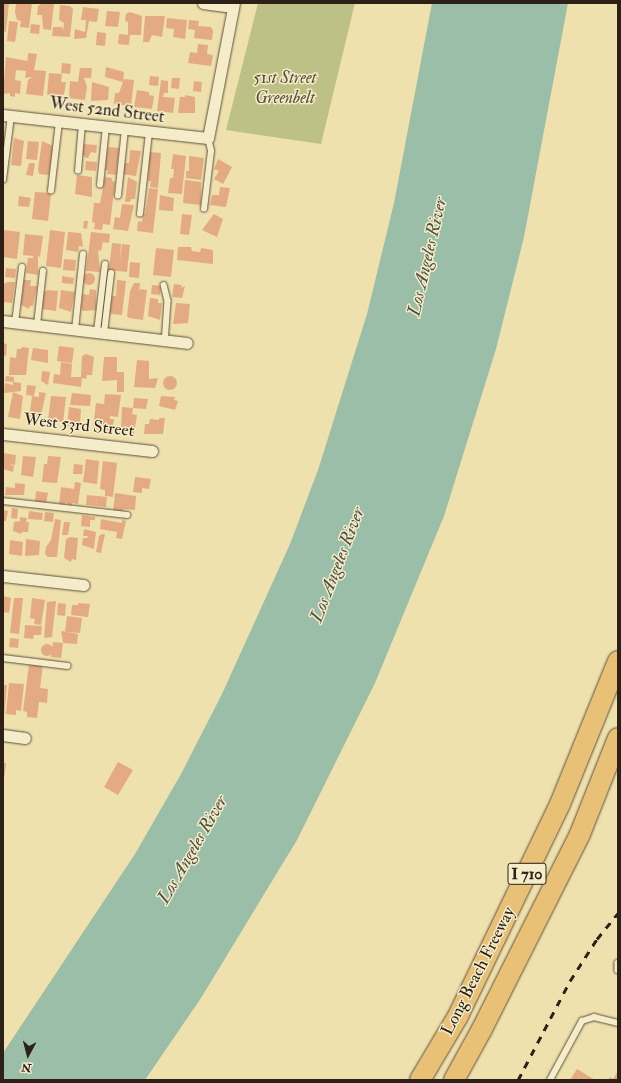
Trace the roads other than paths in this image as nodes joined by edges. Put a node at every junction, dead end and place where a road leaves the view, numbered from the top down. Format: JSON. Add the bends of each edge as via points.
{"nodes":[{"id":1,"x":203,"y":3,"type":"edge"},
{"id":2,"x":233,"y":5,"type":"edge"},
{"id":3,"x":7,"y":116,"type":"edge"},
{"id":4,"x":59,"y":122,"type":"junction"},
{"id":5,"x":82,"y":124,"type":"junction"},
{"id":6,"x":106,"y":127,"type":"junction"},
{"id":7,"x":125,"y":129,"type":"junction"},
{"id":8,"x":149,"y":132,"type":"junction"},
{"id":9,"x":208,"y":138,"type":"junction"},
{"id":10,"x":78,"y":171,"type":"dead end"},
{"id":11,"x":3,"y":180,"type":"edge"},
{"id":12,"x":100,"y":185,"type":"dead end"},
{"id":13,"x":51,"y":191,"type":"dead end"},
{"id":14,"x":118,"y":196,"type":"dead end"},
{"id":15,"x":204,"y":209,"type":"dead end"},
{"id":16,"x":140,"y":214,"type":"dead end"},
{"id":17,"x":83,"y":254,"type":"dead end"},
{"id":18,"x":105,"y":264,"type":"dead end"},
{"id":19,"x":22,"y":267,"type":"dead end"},
{"id":20,"x":43,"y":271,"type":"dead end"},
{"id":21,"x":111,"y":273,"type":"dead end"},
{"id":22,"x":164,"y":285,"type":"dead end"},
{"id":23,"x":3,"y":322,"type":"edge"},
{"id":24,"x":15,"y":323,"type":"junction"},
{"id":25,"x":37,"y":325,"type":"junction"},
{"id":26,"x":75,"y":330,"type":"junction"},
{"id":27,"x":101,"y":333,"type":"junction"},
{"id":28,"x":165,"y":340,"type":"junction"},
{"id":29,"x":187,"y":343,"type":"dead end"},
{"id":30,"x":3,"y":434,"type":"edge"},
{"id":31,"x":152,"y":450,"type":"dead end"},
{"id":32,"x":3,"y":501,"type":"edge"},
{"id":33,"x":127,"y":515,"type":"dead end"},
{"id":34,"x":3,"y":576,"type":"edge"},
{"id":35,"x":83,"y":585,"type":"dead end"},
{"id":36,"x":3,"y":658,"type":"edge"},
{"id":37,"x":618,"y":661,"type":"edge"},
{"id":38,"x":68,"y":666,"type":"dead end"},
{"id":39,"x":3,"y":735,"type":"edge"},
{"id":40,"x":25,"y":738,"type":"dead end"},
{"id":41,"x":618,"y":738,"type":"edge"},
{"id":42,"x":618,"y":963,"type":"edge"},
{"id":43,"x":618,"y":970,"type":"edge"},
{"id":44,"x":618,"y":1023,"type":"edge"},
{"id":45,"x":420,"y":1080,"type":"edge"},
{"id":46,"x":454,"y":1080,"type":"edge"},
{"id":47,"x":550,"y":1080,"type":"edge"}],
"edges":[{"from":1,"to":2,"type":"street"},
{"from":2,"to":9,"type":"street"},
{"from":3,"to":4,"type":"street","name":"West 52nd Street"},
{"from":3,"to":11,"type":"lane"},
{"from":4,"to":5,"type":"street","name":"West 52nd Street"},
{"from":4,"to":13,"type":"lane"},
{"from":5,"to":6,"type":"street","name":"West 52nd Street"},
{"from":5,"to":10,"type":"lane"},
{"from":6,"to":7,"type":"street","name":"West 52nd Street"},
{"from":6,"to":12,"type":"lane"},
{"from":7,"to":8,"type":"street","name":"West 52nd Street"},
{"from":7,"to":14,"type":"lane"},
{"from":8,"to":9,"type":"street","name":"West 52nd Street"},
{"from":8,"to":16,"type":"lane"},
{"from":9,"to":15,"type":"lane","via":[[211,151]]},
{"from":17,"to":26,"type":"lane"},
{"from":18,"to":27,"type":"lane"},
{"from":19,"to":24,"type":"lane"},
{"from":20,"to":25,"type":"lane"},
{"from":21,"to":27,"type":"lane"},
{"from":22,"to":28,"type":"lane","via":[[168,301]]},
{"from":23,"to":24,"type":"street"},
{"from":24,"to":25,"type":"street"},
{"from":25,"to":26,"type":"street"},
{"from":26,"to":27,"type":"street"},
{"from":27,"to":28,"type":"street"},
{"from":28,"to":29,"type":"street"},
{"from":30,"to":31,"type":"street","name":"West 53rd Street"},
{"from":32,"to":33,"type":"lane"},
{"from":34,"to":35,"type":"street"},
{"from":36,"to":38,"type":"lane"},
{"from":37,"to":45,"type":"highway","name":"Long Beach Freeway","number":"I 710","via":[[560,804],[458,1016]]},
{"from":39,"to":40,"type":"street"},
{"from":41,"to":46,"type":"highway","name":"Long Beach Freeway","number":"I 710","via":[[580,834]]},
{"from":42,"to":43,"type":"lane"},
{"from":44,"to":47,"type":"lane","via":[[594,1017],[582,1021]]}]}
